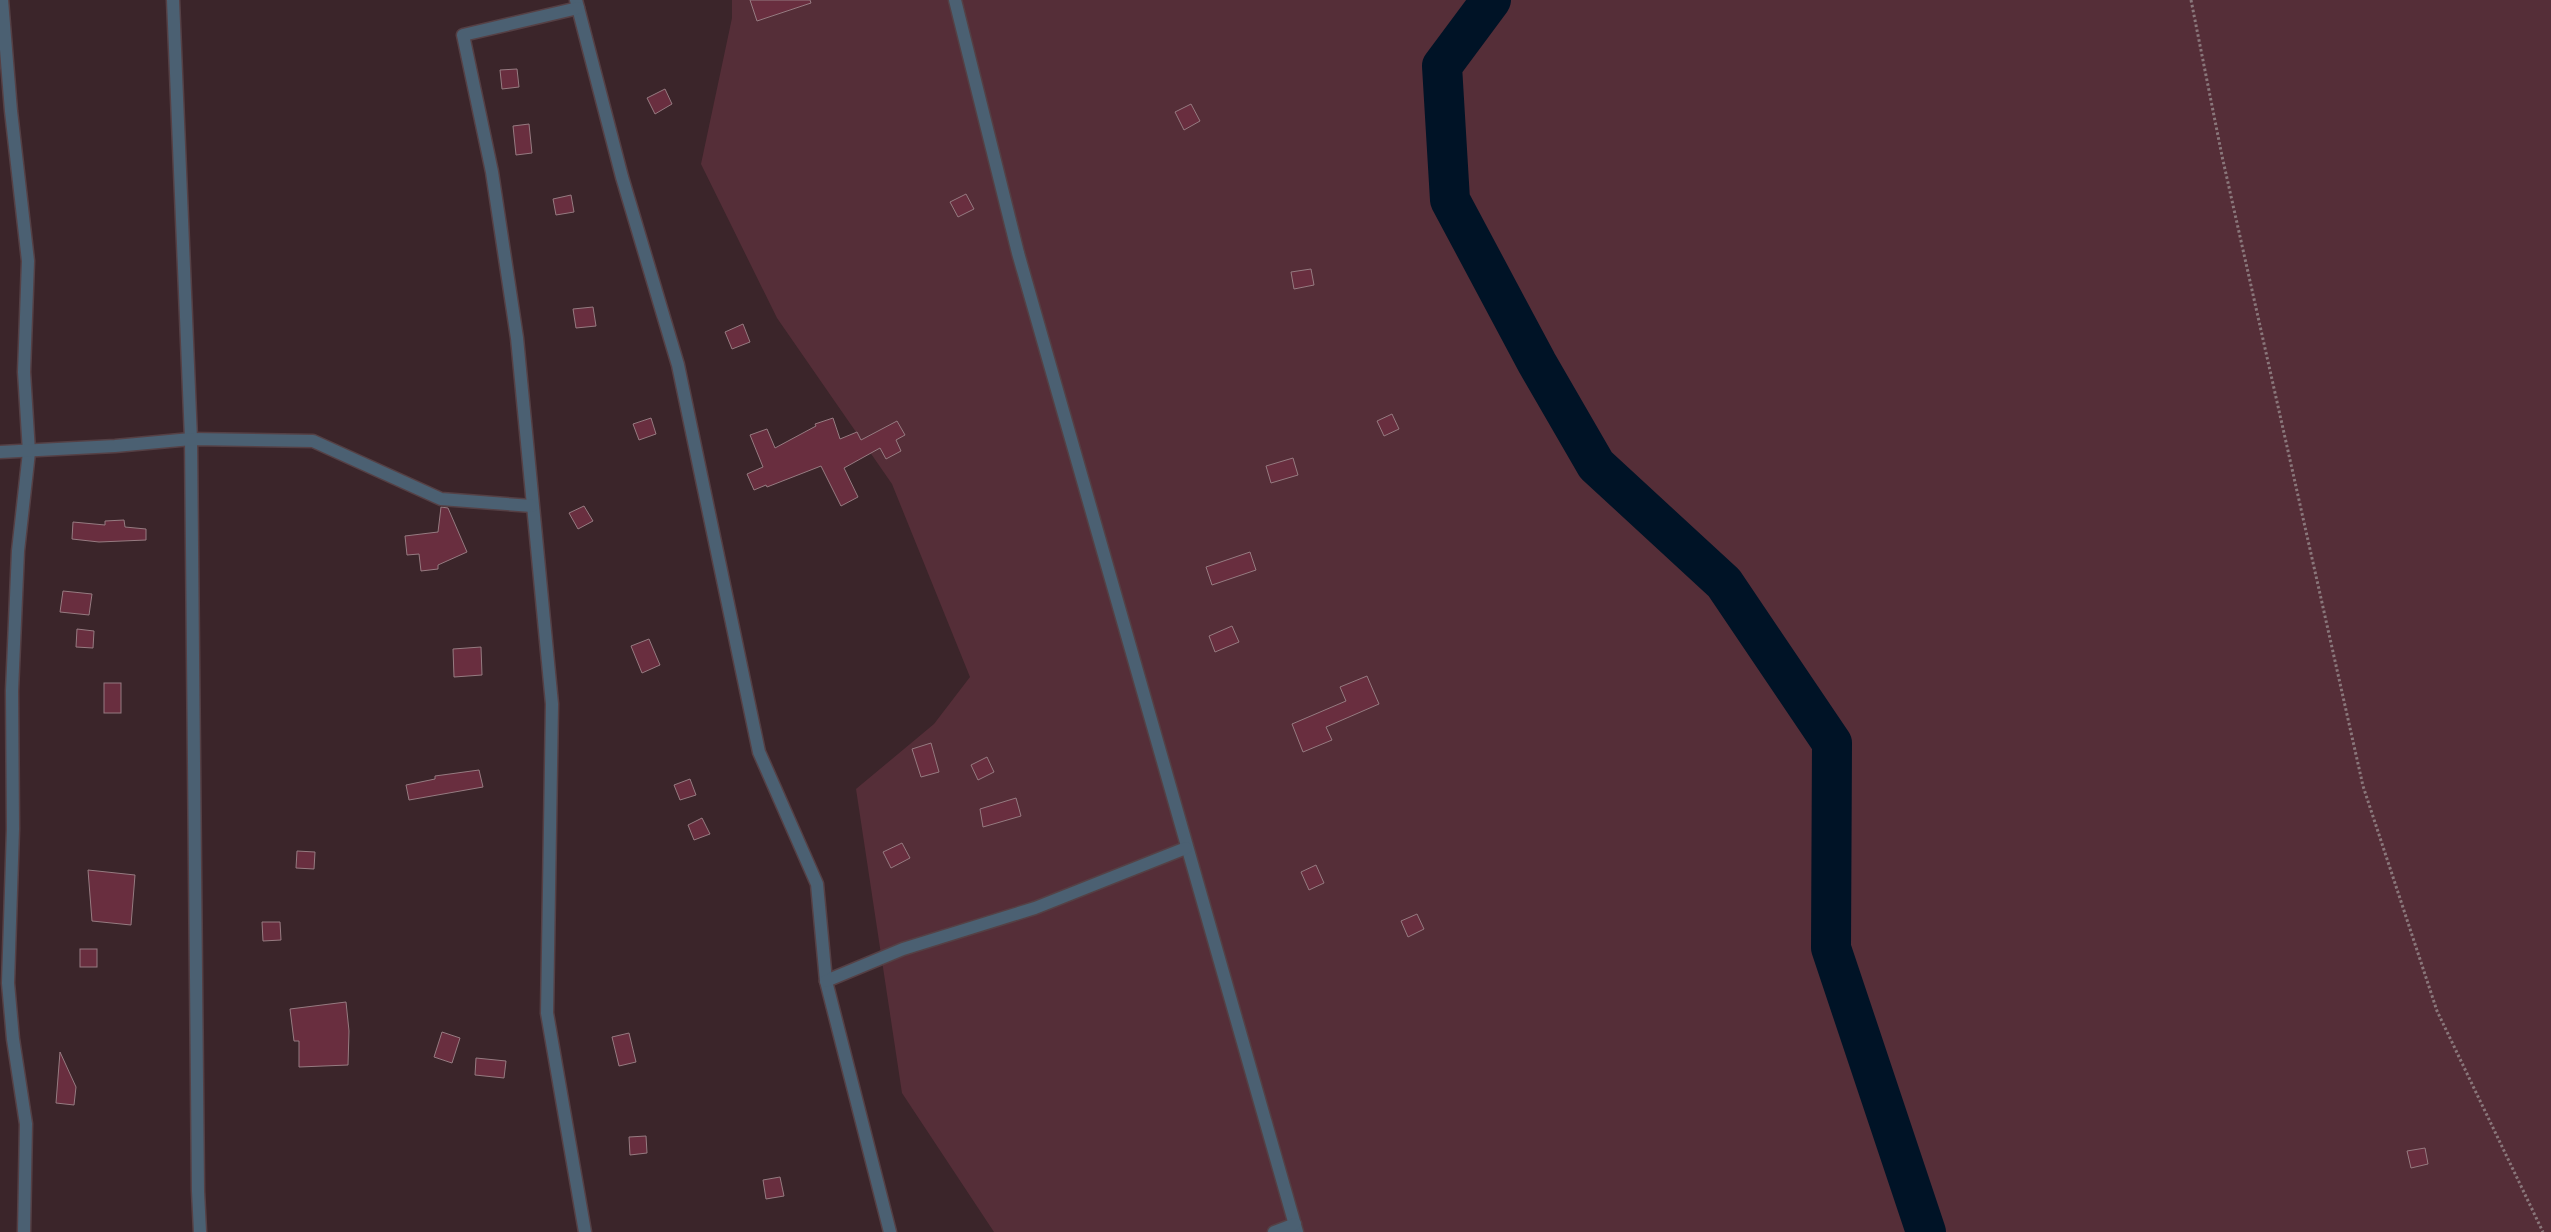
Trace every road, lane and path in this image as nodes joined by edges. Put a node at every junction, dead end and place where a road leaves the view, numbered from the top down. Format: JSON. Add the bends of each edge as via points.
{"nodes":[{"id":1,"x":2,"y":0,"type":"edge"},
{"id":2,"x":173,"y":0,"type":"edge"},
{"id":3,"x":955,"y":0,"type":"edge"},
{"id":4,"x":2191,"y":0,"type":"edge"},
{"id":5,"x":577,"y":4,"type":"edge"},
{"id":6,"x":191,"y":439,"type":"junction"},
{"id":7,"x":0,"y":452,"type":"edge"},
{"id":8,"x":29,"y":452,"type":"junction"},
{"id":9,"x":532,"y":506,"type":"junction"},
{"id":10,"x":1186,"y":848,"type":"junction"},
{"id":11,"x":826,"y":981,"type":"junction"},
{"id":12,"x":1296,"y":1228,"type":"edge"},
{"id":13,"x":24,"y":1232,"type":"edge"},
{"id":14,"x":200,"y":1232,"type":"edge"},
{"id":15,"x":585,"y":1232,"type":"edge"},
{"id":16,"x":890,"y":1232,"type":"edge"},
{"id":17,"x":1274,"y":1232,"type":"edge"},
{"id":18,"x":2543,"y":1232,"type":"edge"}],
"edges":[{"from":1,"to":8,"type":"street","via":[[28,261],[24,372]]},
{"from":2,"to":6,"type":"street"},
{"from":3,"to":10,"type":"street","via":[[1018,253]]},
{"from":4,"to":18,"type":"path","via":[[2224,166],[2363,786],[2437,1011]]},
{"from":5,"to":9,"type":"street","via":[[463,35],[492,172],[517,338]]},
{"from":5,"to":11,"type":"street","via":[[622,177],[678,365],[759,752],[817,884]]},
{"from":6,"to":8,"type":"street"},
{"from":6,"to":9,"type":"street","via":[[313,441],[441,499]]},
{"from":6,"to":14,"type":"street"},
{"from":7,"to":8,"type":"street"},
{"from":8,"to":13,"type":"street","via":[[18,551],[12,691],[13,829],[8,983],[26,1124]]},
{"from":9,"to":15,"type":"street","via":[[552,704],[547,1014]]},
{"from":10,"to":11,"type":"street","via":[[1035,908],[903,950]]},
{"from":10,"to":12,"type":"street"},
{"from":11,"to":16,"type":"street"},
{"from":12,"to":17,"type":"street"}]}
